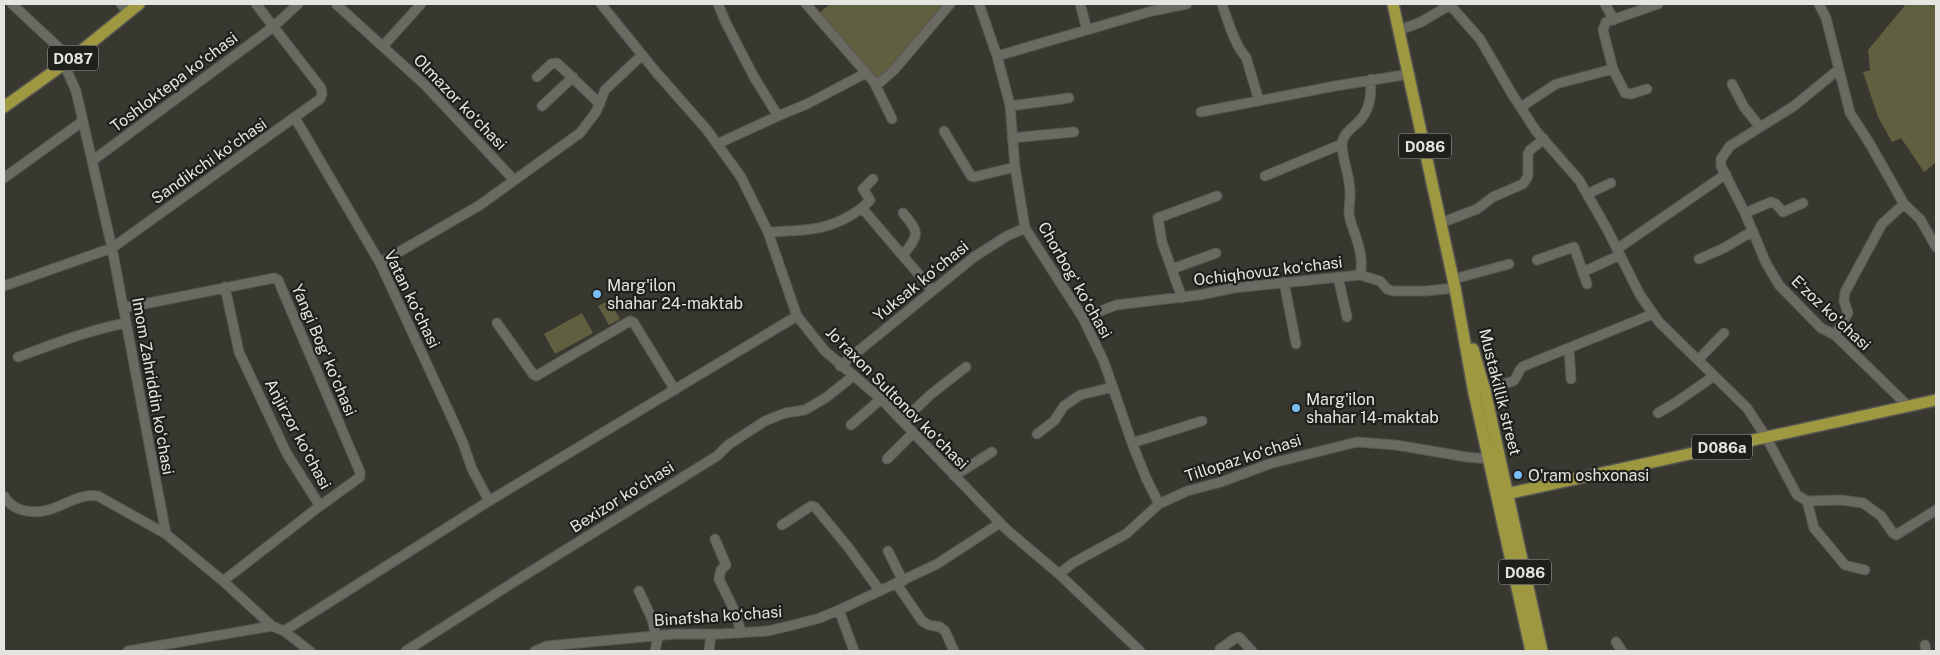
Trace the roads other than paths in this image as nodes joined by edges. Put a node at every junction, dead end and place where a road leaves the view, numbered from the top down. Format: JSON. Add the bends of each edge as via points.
{"nodes":[{"id":1,"x":12,"y":4,"type":"edge"},
{"id":2,"x":139,"y":4,"type":"edge"},
{"id":3,"x":256,"y":4,"type":"edge"},
{"id":4,"x":298,"y":4,"type":"edge"},
{"id":5,"x":336,"y":4,"type":"edge"},
{"id":6,"x":422,"y":4,"type":"edge"},
{"id":7,"x":614,"y":4,"type":"edge"},
{"id":8,"x":718,"y":4,"type":"edge"},
{"id":9,"x":806,"y":4,"type":"edge"},
{"id":10,"x":950,"y":4,"type":"edge"},
{"id":11,"x":979,"y":4,"type":"edge"},
{"id":12,"x":1080,"y":4,"type":"edge"},
{"id":13,"x":1187,"y":4,"type":"edge"},
{"id":14,"x":1222,"y":4,"type":"edge"},
{"id":15,"x":1393,"y":4,"type":"edge"},
{"id":16,"x":1450,"y":4,"type":"edge"},
{"id":17,"x":1605,"y":4,"type":"edge"},
{"id":18,"x":1657,"y":4,"type":"edge"},
{"id":19,"x":1819,"y":4,"type":"edge"},
{"id":20,"x":604,"y":7,"type":"edge"},
{"id":21,"x":1157,"y":7,"type":"edge"},
{"id":22,"x":125,"y":8,"type":"edge"},
{"id":23,"x":1614,"y":20,"type":"junction"},
{"id":24,"x":273,"y":27,"type":"junction"},
{"id":25,"x":1087,"y":30,"type":"junction"},
{"id":26,"x":1400,"y":30,"type":"junction"},
{"id":27,"x":384,"y":46,"type":"junction"},
{"id":28,"x":642,"y":55,"type":"junction"},
{"id":29,"x":996,"y":56,"type":"junction"},
{"id":30,"x":67,"y":62,"type":"junction"},
{"id":31,"x":1613,"y":69,"type":"junction"},
{"id":32,"x":1839,"y":69,"type":"junction"},
{"id":33,"x":866,"y":73,"type":"junction"},
{"id":34,"x":1410,"y":74,"type":"junction"},
{"id":35,"x":537,"y":77,"type":"dead end"},
{"id":36,"x":573,"y":77,"type":"junction"},
{"id":37,"x":1371,"y":79,"type":"junction"},
{"id":38,"x":1732,"y":84,"type":"dead end"},
{"id":39,"x":876,"y":86,"type":"junction"},
{"id":40,"x":1647,"y":89,"type":"dead end"},
{"id":41,"x":1069,"y":98,"type":"dead end"},
{"id":42,"x":1259,"y":101,"type":"junction"},
{"id":43,"x":600,"y":104,"type":"junction"},
{"id":44,"x":542,"y":106,"type":"dead end"},
{"id":45,"x":1010,"y":106,"type":"junction"},
{"id":46,"x":4,"y":107,"type":"edge"},
{"id":47,"x":1520,"y":107,"type":"junction"},
{"id":48,"x":1201,"y":112,"type":"dead end"},
{"id":49,"x":778,"y":116,"type":"junction"},
{"id":50,"x":295,"y":118,"type":"junction"},
{"id":51,"x":892,"y":118,"type":"dead end"},
{"id":52,"x":83,"y":121,"type":"junction"},
{"id":53,"x":1760,"y":127,"type":"junction"},
{"id":54,"x":944,"y":130,"type":"dead end"},
{"id":55,"x":1074,"y":132,"type":"dead end"},
{"id":56,"x":1012,"y":138,"type":"junction"},
{"id":57,"x":1544,"y":139,"type":"junction"},
{"id":58,"x":718,"y":144,"type":"junction"},
{"id":59,"x":1342,"y":144,"type":"junction"},
{"id":60,"x":92,"y":161,"type":"junction"},
{"id":61,"x":1015,"y":167,"type":"junction"},
{"id":62,"x":1726,"y":174,"type":"junction"},
{"id":63,"x":1265,"y":176,"type":"dead end"},
{"id":64,"x":4,"y":178,"type":"edge"},
{"id":65,"x":873,"y":179,"type":"dead end"},
{"id":66,"x":514,"y":180,"type":"junction"},
{"id":67,"x":1611,"y":183,"type":"dead end"},
{"id":68,"x":1587,"y":194,"type":"junction"},
{"id":69,"x":1218,"y":196,"type":"dead end"},
{"id":70,"x":1803,"y":203,"type":"dead end"},
{"id":71,"x":1904,"y":204,"type":"junction"},
{"id":72,"x":862,"y":208,"type":"junction"},
{"id":73,"x":903,"y":213,"type":"dead end"},
{"id":74,"x":1745,"y":213,"type":"junction"},
{"id":75,"x":1441,"y":223,"type":"junction"},
{"id":76,"x":1025,"y":228,"type":"junction"},
{"id":77,"x":1753,"y":231,"type":"junction"},
{"id":78,"x":768,"y":232,"type":"junction"},
{"id":79,"x":1936,"y":247,"type":"edge"},
{"id":80,"x":112,"y":248,"type":"junction"},
{"id":81,"x":1618,"y":252,"type":"junction"},
{"id":82,"x":1216,"y":253,"type":"dead end"},
{"id":83,"x":903,"y":255,"type":"junction"},
{"id":84,"x":1537,"y":260,"type":"dead end"},
{"id":85,"x":1699,"y":260,"type":"dead end"},
{"id":86,"x":380,"y":263,"type":"junction"},
{"id":87,"x":1509,"y":264,"type":"dead end"},
{"id":88,"x":1172,"y":269,"type":"junction"},
{"id":89,"x":1583,"y":272,"type":"junction"},
{"id":90,"x":1360,"y":275,"type":"junction"},
{"id":91,"x":1338,"y":277,"type":"junction"},
{"id":92,"x":1284,"y":282,"type":"junction"},
{"id":93,"x":1455,"y":284,"type":"junction"},
{"id":94,"x":1587,"y":284,"type":"dead end"},
{"id":95,"x":4,"y":286,"type":"edge"},
{"id":96,"x":225,"y":287,"type":"junction"},
{"id":97,"x":932,"y":290,"type":"junction"},
{"id":98,"x":1182,"y":298,"type":"junction"},
{"id":99,"x":124,"y":308,"type":"junction"},
{"id":100,"x":1653,"y":314,"type":"junction"},
{"id":101,"x":797,"y":316,"type":"junction"},
{"id":102,"x":1347,"y":317,"type":"dead end"},
{"id":103,"x":1083,"y":318,"type":"junction"},
{"id":104,"x":126,"y":323,"type":"junction"},
{"id":105,"x":497,"y":323,"type":"dead end"},
{"id":106,"x":1724,"y":333,"type":"dead end"},
{"id":107,"x":1835,"y":335,"type":"junction"},
{"id":108,"x":1296,"y":344,"type":"dead end"},
{"id":109,"x":1569,"y":349,"type":"junction"},
{"id":110,"x":18,"y":357,"type":"dead end"},
{"id":111,"x":1698,"y":360,"type":"junction"},
{"id":112,"x":840,"y":366,"type":"junction"},
{"id":113,"x":966,"y":367,"type":"dead end"},
{"id":114,"x":853,"y":376,"type":"junction"},
{"id":115,"x":1714,"y":376,"type":"junction"},
{"id":116,"x":1571,"y":379,"type":"dead end"},
{"id":117,"x":1113,"y":387,"type":"junction"},
{"id":118,"x":676,"y":390,"type":"junction"},
{"id":119,"x":1480,"y":392,"type":"junction"},
{"id":120,"x":881,"y":399,"type":"junction"},
{"id":121,"x":1936,"y":400,"type":"edge"},
{"id":122,"x":1908,"y":406,"type":"junction"},
{"id":123,"x":1658,"y":413,"type":"dead end"},
{"id":124,"x":903,"y":421,"type":"junction"},
{"id":125,"x":1202,"y":421,"type":"dead end"},
{"id":126,"x":851,"y":425,"type":"dead end"},
{"id":127,"x":913,"y":433,"type":"junction"},
{"id":128,"x":1037,"y":434,"type":"dead end"},
{"id":129,"x":1766,"y":437,"type":"junction"},
{"id":130,"x":1132,"y":443,"type":"junction"},
{"id":131,"x":992,"y":452,"type":"dead end"},
{"id":132,"x":887,"y":458,"type":"dead end"},
{"id":133,"x":1489,"y":458,"type":"junction"},
{"id":134,"x":954,"y":476,"type":"junction"},
{"id":135,"x":1502,"y":495,"type":"junction"},
{"id":136,"x":4,"y":496,"type":"edge"},
{"id":137,"x":489,"y":501,"type":"junction"},
{"id":138,"x":1807,"y":501,"type":"junction"},
{"id":139,"x":1159,"y":504,"type":"junction"},
{"id":140,"x":320,"y":506,"type":"junction"},
{"id":141,"x":1936,"y":510,"type":"edge"},
{"id":142,"x":1000,"y":523,"type":"junction"},
{"id":143,"x":782,"y":525,"type":"dead end"},
{"id":144,"x":166,"y":534,"type":"junction"},
{"id":145,"x":715,"y":540,"type":"dead end"},
{"id":146,"x":888,"y":551,"type":"dead end"},
{"id":147,"x":1865,"y":570,"type":"dead end"},
{"id":148,"x":1059,"y":574,"type":"junction"},
{"id":149,"x":223,"y":581,"type":"junction"},
{"id":150,"x":900,"y":582,"type":"junction"},
{"id":151,"x":640,"y":591,"type":"dead end"},
{"id":152,"x":880,"y":591,"type":"junction"},
{"id":153,"x":839,"y":610,"type":"junction"},
{"id":154,"x":272,"y":626,"type":"junction"},
{"id":155,"x":284,"y":632,"type":"junction"},
{"id":156,"x":742,"y":632,"type":"junction"},
{"id":157,"x":711,"y":634,"type":"junction"},
{"id":158,"x":657,"y":636,"type":"junction"},
{"id":159,"x":1616,"y":642,"type":"dead end"},
{"id":160,"x":1220,"y":649,"type":"dead end"},
{"id":161,"x":128,"y":651,"type":"edge"},
{"id":162,"x":310,"y":651,"type":"edge"},
{"id":163,"x":406,"y":651,"type":"edge"},
{"id":164,"x":535,"y":651,"type":"edge"},
{"id":165,"x":655,"y":651,"type":"edge"},
{"id":166,"x":709,"y":651,"type":"edge"},
{"id":167,"x":854,"y":651,"type":"edge"},
{"id":168,"x":954,"y":651,"type":"edge"},
{"id":169,"x":1140,"y":651,"type":"edge"},
{"id":170,"x":1252,"y":651,"type":"edge"},
{"id":171,"x":1531,"y":651,"type":"edge"},
{"id":172,"x":1542,"y":651,"type":"edge"},
{"id":173,"x":1622,"y":651,"type":"edge"}],
"edges":[{"from":1,"to":30,"type":"street"},
{"from":2,"to":22,"type":"main road","number":"D087"},
{"from":3,"to":24,"type":"street","name":"Sandikchi koʻchasi"},
{"from":4,"to":24,"type":"street"},
{"from":5,"to":27,"type":"street","name":"Olmazor koʻchasi"},
{"from":6,"to":27,"type":"street"},
{"from":7,"to":20,"type":"street"},
{"from":8,"to":49,"type":"street","via":[[754,77]]},
{"from":9,"to":33,"type":"street"},
{"from":10,"to":39,"type":"street","via":[[894,70]]},
{"from":11,"to":29,"type":"street","name":"Chorbogʻ koʻchasi"},
{"from":12,"to":25,"type":"street"},
{"from":13,"to":21,"type":"street"},
{"from":14,"to":42,"type":"street","via":[[1246,57]]},
{"from":15,"to":26,"type":"main road","name":"Mustakillik street","number":"D086"},
{"from":16,"to":26,"type":"street","via":[[1421,22]]},
{"from":16,"to":47,"type":"street","via":[[1480,39]]},
{"from":17,"to":23,"type":"street"},
{"from":18,"to":23,"type":"street"},
{"from":19,"to":32,"type":"street","via":[[1826,18]]},
{"from":20,"to":28,"type":"street","name":"Joʻraxon Sultonov koʻchasi"},
{"from":21,"to":25,"type":"street"},
{"from":22,"to":30,"type":"main road","number":"D087"},
{"from":23,"to":31,"type":"street","via":[[1606,22],[1603,30]]},
{"from":24,"to":50,"type":"street","name":"Sandikchi koʻchasi","via":[[321,88],[320,99]]},
{"from":24,"to":60,"type":"street","name":"Toshloktepa koʻchasi"},
{"from":25,"to":29,"type":"street"},
{"from":26,"to":34,"type":"main road","name":"Mustakillik street","number":"D086"},
{"from":27,"to":66,"type":"street","name":"Olmazor koʻchasi"},
{"from":28,"to":43,"type":"street","via":[[605,90]]},
{"from":28,"to":58,"type":"street","name":"Joʻraxon Sultonov koʻchasi"},
{"from":29,"to":45,"type":"street","name":"Chorbogʻ koʻchasi"},
{"from":30,"to":46,"type":"main road","number":"D087"},
{"from":30,"to":52,"type":"street","name":"Imom Zahriddin koʻchasi"},
{"from":31,"to":40,"type":"street","via":[[1625,93]]},
{"from":31,"to":47,"type":"street","via":[[1556,84]]},
{"from":32,"to":53,"type":"street","via":[[1794,106]]},
{"from":32,"to":71,"type":"street","via":[[1850,113]]},
{"from":33,"to":39,"type":"street"},
{"from":33,"to":49,"type":"street"},
{"from":34,"to":37,"type":"street"},
{"from":34,"to":75,"type":"main road","name":"Mustakillik street","number":"D086"},
{"from":35,"to":36,"type":"street","via":[[556,62]]},
{"from":36,"to":43,"type":"street"},
{"from":36,"to":44,"type":"street"},
{"from":37,"to":42,"type":"street"},
{"from":37,"to":59,"type":"street","via":[[1371,100],[1362,118],[1344,136]]},
{"from":38,"to":53,"type":"street"},
{"from":39,"to":51,"type":"street"},
{"from":41,"to":45,"type":"street"},
{"from":42,"to":48,"type":"street"},
{"from":43,"to":66,"type":"street","via":[[580,132]]},
{"from":45,"to":56,"type":"street","name":"Chorbogʻ koʻchasi"},
{"from":47,"to":57,"type":"street"},
{"from":49,"to":58,"type":"street"},
{"from":50,"to":80,"type":"street","name":"Sandikchi koʻchasi"},
{"from":50,"to":86,"type":"street","name":"Vatan koʻchasi"},
{"from":52,"to":60,"type":"street","name":"Imom Zahriddin koʻchasi"},
{"from":52,"to":64,"type":"street","name":"Toshloktepa koʻchasi"},
{"from":53,"to":62,"type":"street","via":[[1726,150],[1721,166]]},
{"from":54,"to":61,"type":"street","via":[[972,176]]},
{"from":55,"to":56,"type":"street"},
{"from":56,"to":61,"type":"street","name":"Chorbogʻ koʻchasi"},
{"from":57,"to":68,"type":"street"},
{"from":57,"to":75,"type":"street","via":[[1528,154],[1528,176],[1523,184]]},
{"from":58,"to":78,"type":"street","name":"Joʻraxon Sultonov koʻchasi","via":[[741,177]]},
{"from":59,"to":63,"type":"street"},
{"from":59,"to":90,"type":"street","via":[[1350,193],[1348,207],[1362,261]]},
{"from":60,"to":80,"type":"street","name":"Imom Zahriddin koʻchasi"},
{"from":61,"to":76,"type":"street","name":"Chorbogʻ koʻchasi"},
{"from":62,"to":74,"type":"street","name":"Eʻzoz koʻchasi"},
{"from":62,"to":81,"type":"street"},
{"from":65,"to":72,"type":"street","via":[[863,189],[870,200]]},
{"from":66,"to":86,"type":"street","via":[[480,205]]},
{"from":67,"to":68,"type":"street"},
{"from":68,"to":81,"type":"street"},
{"from":69,"to":88,"type":"street","via":[[1158,218]]},
{"from":70,"to":74,"type":"street","via":[[1783,212],[1769,202]]},
{"from":71,"to":79,"type":"street","via":[[1920,219]]},
{"from":71,"to":107,"type":"street","via":[[1882,224],[1845,292],[1848,313]]},
{"from":72,"to":78,"type":"street","via":[[844,220],[824,227]]},
{"from":72,"to":83,"type":"street"},
{"from":73,"to":83,"type":"street","via":[[916,228],[916,234],[914,242]]},
{"from":74,"to":77,"type":"street","name":"Eʻzoz koʻchasi"},
{"from":75,"to":93,"type":"main road","name":"Mustakillik street","number":"D086"},
{"from":76,"to":97,"type":"street","name":"Yuksak koʻchasi","via":[[974,257]]},
{"from":76,"to":103,"type":"street","name":"Chorbogʻ koʻchasi"},
{"from":77,"to":85,"type":"street"},
{"from":77,"to":107,"type":"street","name":"Eʻzoz koʻchasi","via":[[1779,285],[1822,328]]},
{"from":78,"to":101,"type":"street","name":"Joʻraxon Sultonov koʻchasi"},
{"from":80,"to":95,"type":"street","name":"Sandikchi koʻchasi"},
{"from":80,"to":99,"type":"street","name":"Imom Zahriddin koʻchasi"},
{"from":81,"to":89,"type":"street"},
{"from":81,"to":100,"type":"street"},
{"from":82,"to":88,"type":"street"},
{"from":83,"to":97,"type":"street"},
{"from":84,"to":89,"type":"street","via":[[1574,247]]},
{"from":86,"to":137,"type":"street","name":"Vatan koʻchasi"},
{"from":87,"to":93,"type":"street","name":"Ochiqhovuz koʻchasi"},
{"from":88,"to":98,"type":"street"},
{"from":89,"to":94,"type":"street"},
{"from":90,"to":91,"type":"street","name":"Ochiqhovuz koʻchasi"},
{"from":90,"to":93,"type":"street","name":"Ochiqhovuz koʻchasi","via":[[1380,281],[1394,291],[1425,291]]},
{"from":91,"to":92,"type":"street","name":"Ochiqhovuz koʻchasi"},
{"from":91,"to":102,"type":"street"},
{"from":92,"to":98,"type":"street","name":"Ochiqhovuz koʻchasi"},
{"from":92,"to":108,"type":"street"},
{"from":93,"to":119,"type":"main road","name":"Mustakillik street","number":"D086"},
{"from":96,"to":99,"type":"street","name":"Yangi Bogʻ koʻchasi"},
{"from":96,"to":140,"type":"street","name":"Anjirzor koʻchasi","via":[[239,352],[287,454]]},
{"from":96,"to":140,"type":"street","name":"Yangi Bogʻ koʻchasi","via":[[274,278],[282,289],[360,472],[360,477]]},
{"from":97,"to":112,"type":"street","name":"Yuksak koʻchasi"},
{"from":98,"to":103,"type":"street","name":"Ochiqhovuz koʻchasi","via":[[1116,305]]},
{"from":99,"to":104,"type":"street","name":"Imom Zahriddin koʻchasi"},
{"from":100,"to":109,"type":"street"},
{"from":100,"to":111,"type":"street"},
{"from":101,"to":112,"type":"street","name":"Joʻraxon Sultonov koʻchasi"},
{"from":101,"to":118,"type":"street"},
{"from":103,"to":117,"type":"street","name":"Chorbogʻ koʻchasi"},
{"from":104,"to":110,"type":"street"},
{"from":104,"to":144,"type":"street","name":"Imom Zahriddin koʻchasi"},
{"from":105,"to":118,"type":"street","via":[[536,376],[630,321]]},
{"from":106,"to":111,"type":"street"},
{"from":107,"to":122,"type":"street","name":"Eʻzoz koʻchasi"},
{"from":109,"to":116,"type":"street"},
{"from":109,"to":119,"type":"street","via":[[1524,366],[1513,381]]},
{"from":111,"to":115,"type":"street"},
{"from":112,"to":114,"type":"street","name":"Joʻraxon Sultonov koʻchasi"},
{"from":113,"to":124,"type":"street"},
{"from":114,"to":120,"type":"street","name":"Joʻraxon Sultonov koʻchasi"},
{"from":114,"to":163,"type":"street","name":"Bexizor koʻchasi","via":[[805,410],[765,421],[717,456]]},
{"from":115,"to":123,"type":"street"},
{"from":115,"to":129,"type":"street","via":[[1748,408]]},
{"from":117,"to":128,"type":"street","via":[[1080,395],[1064,406],[1054,421]]},
{"from":117,"to":130,"type":"street","name":"Chorbogʻ koʻchasi"},
{"from":118,"to":137,"type":"street"},
{"from":119,"to":133,"type":"main road","name":"Mustakillik street","number":"D086"},
{"from":119,"to":135,"type":"main road","name":"Mustakillik street","number":"D086"},
{"from":120,"to":124,"type":"street","name":"Joʻraxon Sultonov koʻchasi"},
{"from":120,"to":126,"type":"street"},
{"from":121,"to":122,"type":"main road","number":"D086a"},
{"from":122,"to":129,"type":"main road","number":"D086a"},
{"from":124,"to":127,"type":"street","name":"Joʻraxon Sultonov koʻchasi"},
{"from":125,"to":130,"type":"street"},
{"from":127,"to":132,"type":"street"},
{"from":127,"to":134,"type":"street","name":"Joʻraxon Sultonov koʻchasi"},
{"from":129,"to":135,"type":"main road","number":"D086a"},
{"from":129,"to":138,"type":"street","via":[[1797,495]]},
{"from":130,"to":139,"type":"street","name":"Chorbogʻ koʻchasi"},
{"from":131,"to":134,"type":"street"},
{"from":133,"to":135,"type":"main road","name":"Mustakillik street","number":"D086"},
{"from":133,"to":139,"type":"street","name":"Tillopaz koʻchasi","via":[[1396,444],[1357,442],[1263,466],[1187,491]]},
{"from":134,"to":142,"type":"street","name":"Joʻraxon Sultonov koʻchasi"},
{"from":135,"to":171,"type":"main road","name":"Mustakillik street","number":"D086"},
{"from":135,"to":172,"type":"main road","name":"Mustakillik street","number":"D086"},
{"from":136,"to":144,"type":"street","via":[[17,509],[34,512],[55,509],[86,496],[98,496]]},
{"from":137,"to":155,"type":"street"},
{"from":138,"to":141,"type":"street","via":[[1841,500],[1863,504],[1881,516],[1896,535]]},
{"from":138,"to":147,"type":"street","via":[[1814,528],[1820,536],[1845,565]]},
{"from":139,"to":148,"type":"street","name":"Tillopaz koʻchasi","via":[[1126,534]]},
{"from":140,"to":149,"type":"street","name":"Anjirzor koʻchasi"},
{"from":142,"to":148,"type":"street","name":"Joʻraxon Sultonov koʻchasi"},
{"from":142,"to":150,"type":"street","name":"Binafsha koʻchasi","via":[[936,564]]},
{"from":143,"to":152,"type":"street","via":[[814,506]]},
{"from":144,"to":149,"type":"street"},
{"from":145,"to":156,"type":"street","via":[[726,565],[719,579]]},
{"from":146,"to":150,"type":"street"},
{"from":148,"to":169,"type":"street","name":"Joʻraxon Sultonov koʻchasi"},
{"from":149,"to":154,"type":"street"},
{"from":150,"to":152,"type":"street","name":"Binafsha koʻchasi"},
{"from":150,"to":168,"type":"street","via":[[922,620],[945,630]]},
{"from":151,"to":158,"type":"street"},
{"from":152,"to":153,"type":"street","name":"Binafsha koʻchasi"},
{"from":153,"to":156,"type":"street","name":"Binafsha koʻchasi","via":[[793,626]]},
{"from":153,"to":167,"type":"street"},
{"from":154,"to":155,"type":"street"},
{"from":154,"to":161,"type":"street"},
{"from":155,"to":162,"type":"street"},
{"from":156,"to":157,"type":"street","name":"Binafsha koʻchasi"},
{"from":157,"to":158,"type":"street","name":"Binafsha koʻchasi"},
{"from":157,"to":166,"type":"street"},
{"from":158,"to":164,"type":"street","name":"Binafsha koʻchasi","via":[[547,646]]},
{"from":158,"to":165,"type":"street"},
{"from":159,"to":173,"type":"street"},
{"from":160,"to":170,"type":"street","via":[[1239,637]]}]}
